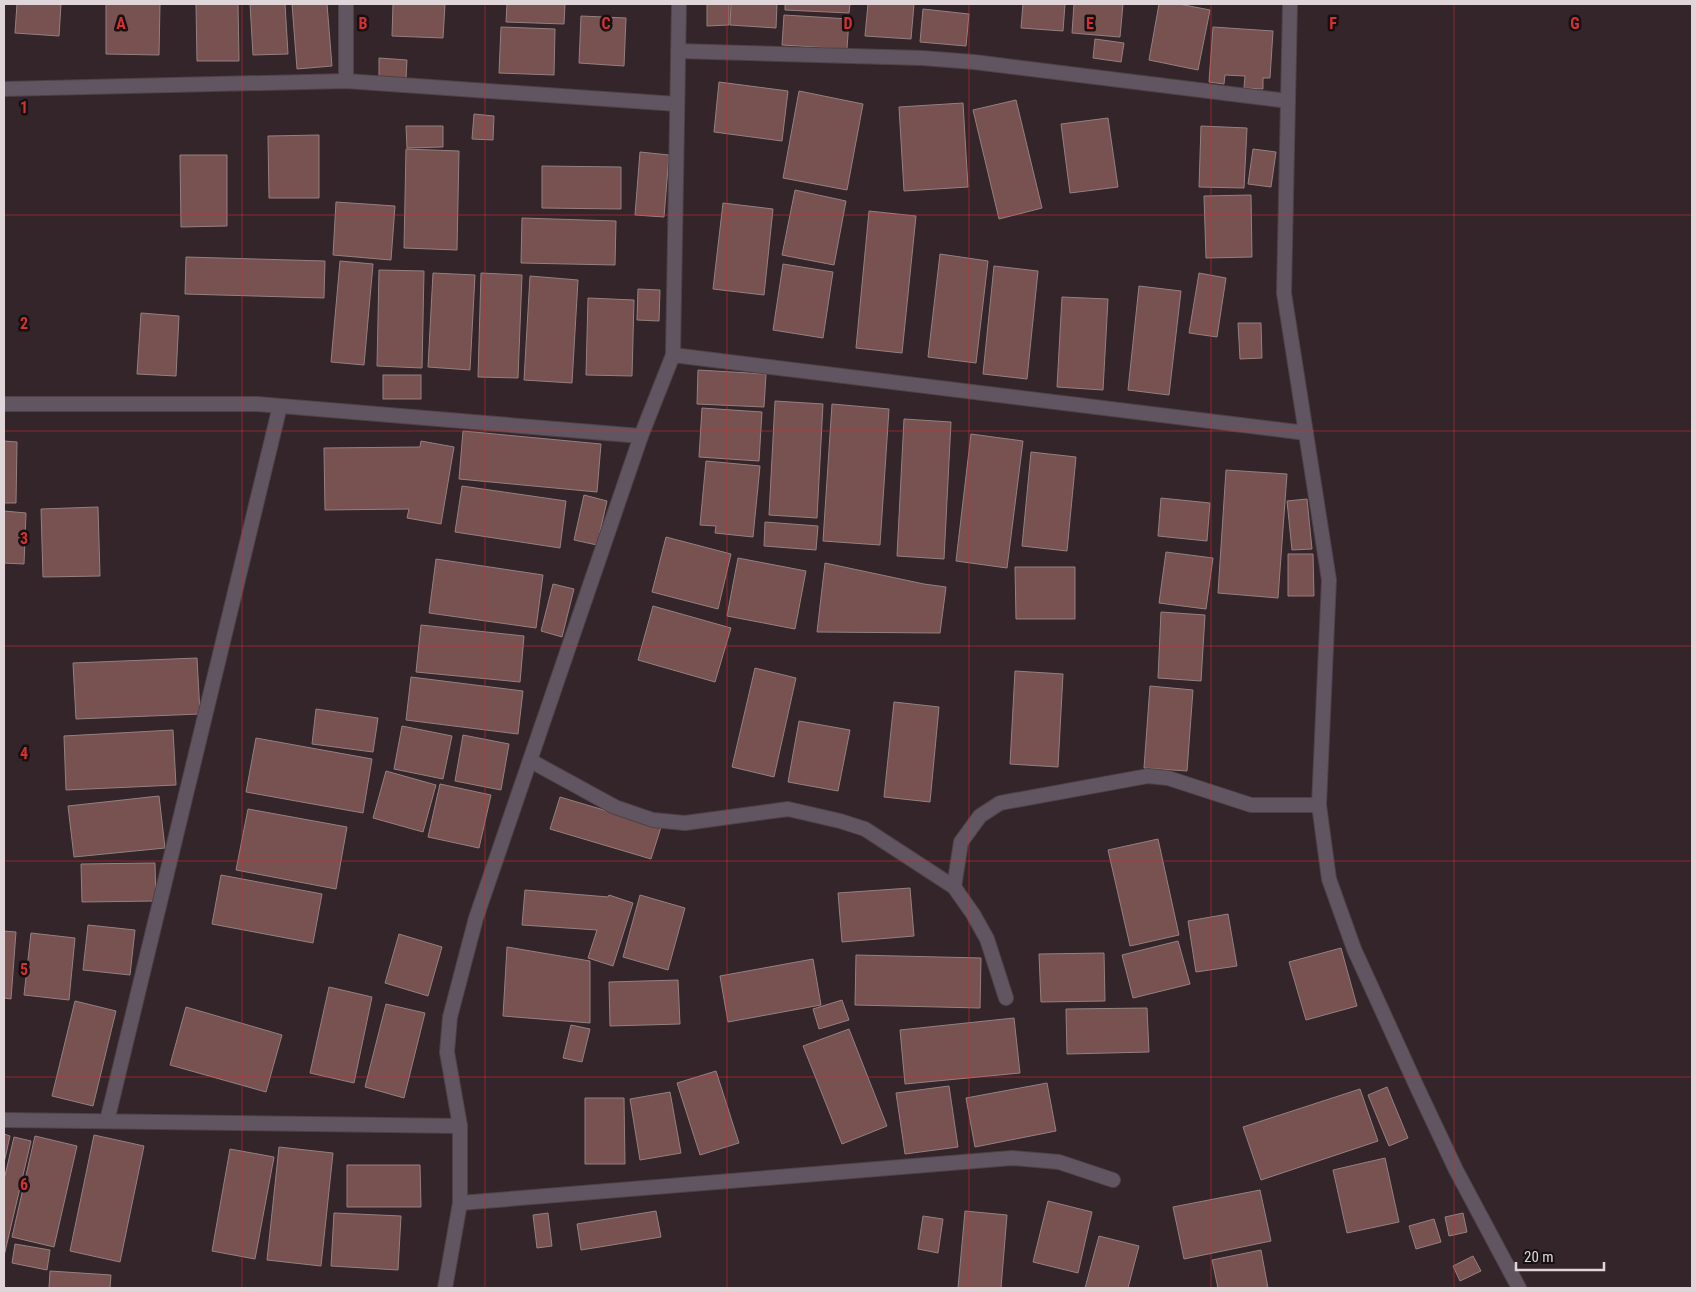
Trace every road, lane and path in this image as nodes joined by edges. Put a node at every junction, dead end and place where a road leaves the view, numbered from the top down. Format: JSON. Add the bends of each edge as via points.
{"nodes":[{"id":1,"x":346,"y":4,"type":"edge"},
{"id":2,"x":679,"y":4,"type":"edge"},
{"id":3,"x":1290,"y":4,"type":"edge"},
{"id":4,"x":678,"y":51,"type":"junction"},
{"id":5,"x":346,"y":81,"type":"junction"},
{"id":6,"x":4,"y":89,"type":"edge"},
{"id":7,"x":1288,"y":101,"type":"junction"},
{"id":8,"x":678,"y":104,"type":"junction"},
{"id":9,"x":673,"y":355,"type":"junction"},
{"id":10,"x":4,"y":404,"type":"edge"},
{"id":11,"x":280,"y":406,"type":"junction"},
{"id":12,"x":1306,"y":433,"type":"junction"},
{"id":13,"x":641,"y":436,"type":"junction"},
{"id":14,"x":531,"y":761,"type":"junction"},
{"id":15,"x":1319,"y":805,"type":"junction"},
{"id":16,"x":954,"y":887,"type":"junction"},
{"id":17,"x":1006,"y":998,"type":"dead end"},
{"id":18,"x":4,"y":1120,"type":"edge"},
{"id":19,"x":107,"y":1121,"type":"junction"},
{"id":20,"x":460,"y":1126,"type":"junction"},
{"id":21,"x":1113,"y":1180,"type":"dead end"},
{"id":22,"x":460,"y":1203,"type":"junction"},
{"id":23,"x":445,"y":1288,"type":"edge"},
{"id":24,"x":1519,"y":1288,"type":"edge"}],
"edges":[{"from":1,"to":5,"type":"street"},
{"from":2,"to":4,"type":"street"},
{"from":3,"to":7,"type":"street"},
{"from":4,"to":7,"type":"street","via":[[966,62]]},
{"from":4,"to":8,"type":"street"},
{"from":5,"to":6,"type":"street"},
{"from":5,"to":8,"type":"street"},
{"from":7,"to":12,"type":"street","via":[[1284,293]]},
{"from":8,"to":9,"type":"street"},
{"from":9,"to":12,"type":"street"},
{"from":9,"to":13,"type":"street"},
{"from":10,"to":11,"type":"street"},
{"from":11,"to":13,"type":"street"},
{"from":11,"to":19,"type":"street"},
{"from":12,"to":15,"type":"street","via":[[1329,580]]},
{"from":13,"to":14,"type":"street"},
{"from":14,"to":16,"type":"street","via":[[615,807],[653,820],[685,823],[788,809],[840,821],[865,829]]},
{"from":14,"to":20,"type":"street","via":[[476,918],[450,1017],[447,1052]]},
{"from":15,"to":16,"type":"street","via":[[1252,805],[1168,778],[1148,776],[1000,803],[980,816],[961,842]]},
{"from":15,"to":24,"type":"street","via":[[1329,879],[1354,949],[1456,1170]]},
{"from":16,"to":17,"type":"street","via":[[988,939]]},
{"from":18,"to":19,"type":"street"},
{"from":19,"to":20,"type":"street"},
{"from":20,"to":22,"type":"street"},
{"from":21,"to":22,"type":"street","via":[[1059,1162],[1012,1158]]},
{"from":22,"to":23,"type":"street"}]}
